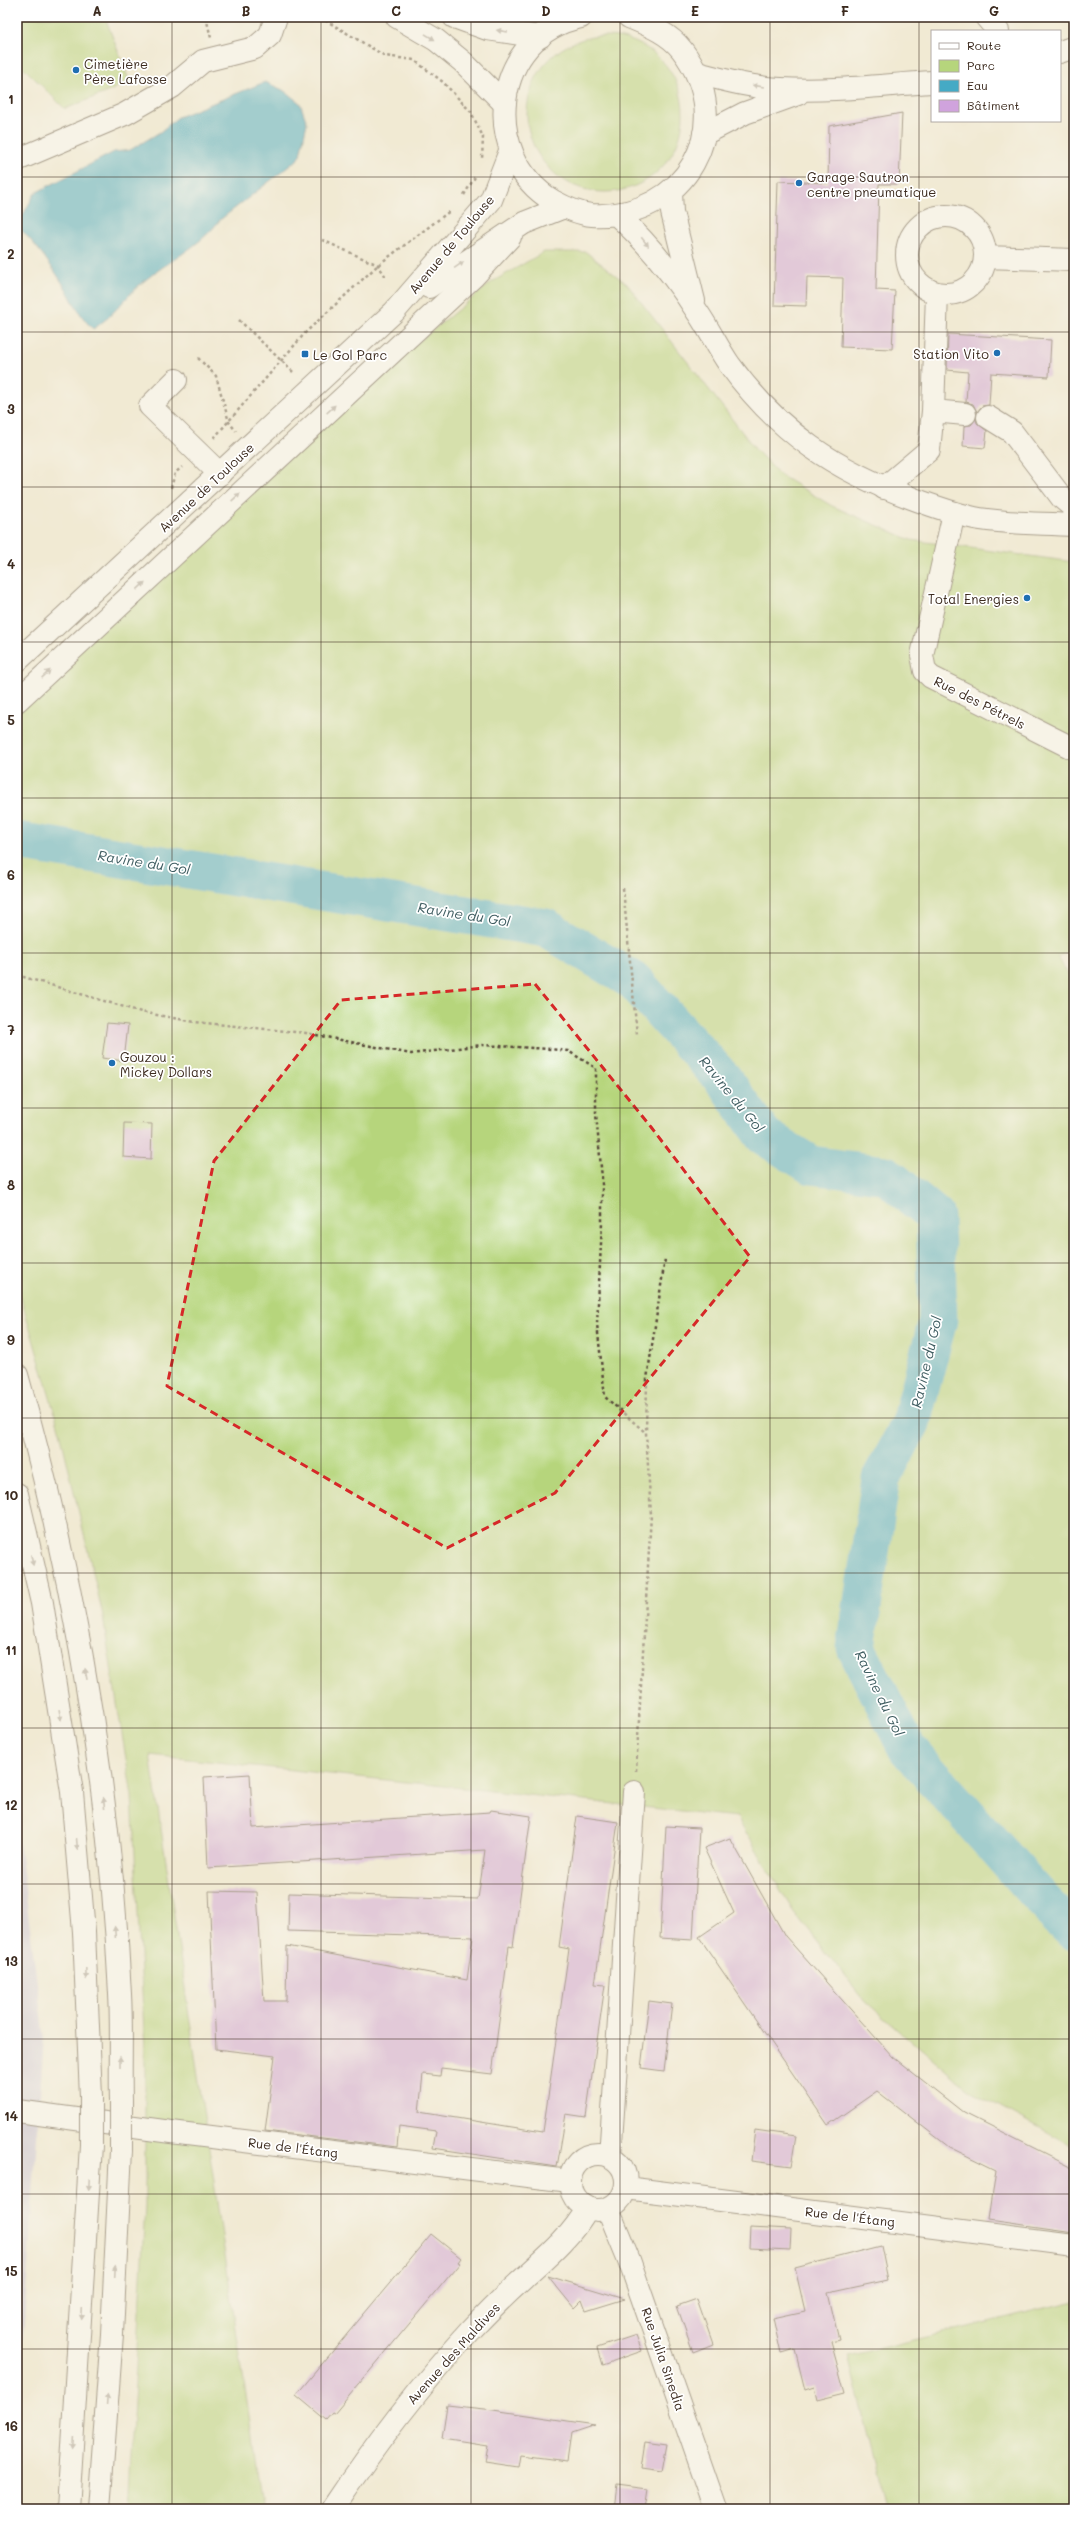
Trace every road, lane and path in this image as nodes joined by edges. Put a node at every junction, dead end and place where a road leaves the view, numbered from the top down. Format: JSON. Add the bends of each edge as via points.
{"nodes":[{"id":1,"x":276,"y":17,"type":"edge"},
{"id":2,"x":320,"y":17,"type":"edge"},
{"id":3,"x":397,"y":17,"type":"edge"},
{"id":4,"x":454,"y":17,"type":"edge"},
{"id":5,"x":581,"y":17,"type":"edge"},
{"id":6,"x":629,"y":17,"type":"edge"},
{"id":7,"x":986,"y":17,"type":"edge"},
{"id":8,"x":657,"y":24,"type":"edge"},
{"id":9,"x":997,"y":30,"type":"edge"},
{"id":10,"x":540,"y":37,"type":"junction"},
{"id":11,"x":1074,"y":47,"type":"edge"},
{"id":12,"x":1061,"y":52,"type":"edge"},
{"id":13,"x":697,"y":74,"type":"junction"},
{"id":14,"x":931,"y":82,"type":"edge"},
{"id":15,"x":810,"y":90,"type":"junction"},
{"id":16,"x":504,"y":103,"type":"junction"},
{"id":17,"x":704,"y":134,"type":"junction"},
{"id":18,"x":510,"y":151,"type":"junction"},
{"id":19,"x":17,"y":160,"type":"edge"},
{"id":20,"x":482,"y":165,"type":"dead end"},
{"id":21,"x":478,"y":172,"type":"dead end"},
{"id":22,"x":671,"y":192,"type":"junction"},
{"id":23,"x":463,"y":198,"type":"dead end"},
{"id":24,"x":454,"y":207,"type":"dead end"},
{"id":25,"x":564,"y":208,"type":"junction"},
{"id":26,"x":617,"y":215,"type":"junction"},
{"id":27,"x":524,"y":223,"type":"junction"},
{"id":28,"x":322,"y":240,"type":"dead end"},
{"id":29,"x":985,"y":257,"type":"junction"},
{"id":30,"x":1074,"y":260,"type":"edge"},
{"id":31,"x":378,"y":265,"type":"junction"},
{"id":32,"x":386,"y":277,"type":"dead end"},
{"id":33,"x":937,"y":293,"type":"junction"},
{"id":34,"x":394,"y":312,"type":"junction"},
{"id":35,"x":697,"y":312,"type":"junction"},
{"id":36,"x":239,"y":320,"type":"dead end"},
{"id":37,"x":198,"y":358,"type":"dead end"},
{"id":38,"x":280,"y":360,"type":"junction"},
{"id":39,"x":293,"y":372,"type":"dead end"},
{"id":40,"x":176,"y":380,"type":"dead end"},
{"id":41,"x":933,"y":411,"type":"junction"},
{"id":42,"x":965,"y":414,"type":"dead end"},
{"id":43,"x":988,"y":417,"type":"dead end"},
{"id":44,"x":229,"y":422,"type":"junction"},
{"id":45,"x":239,"y":434,"type":"dead end"},
{"id":46,"x":198,"y":454,"type":"junction"},
{"id":47,"x":220,"y":474,"type":"junction"},
{"id":48,"x":884,"y":488,"type":"junction"},
{"id":49,"x":184,"y":508,"type":"junction"},
{"id":50,"x":1074,"y":508,"type":"edge"},
{"id":51,"x":954,"y":514,"type":"junction"},
{"id":52,"x":1074,"y":525,"type":"edge"},
{"id":53,"x":17,"y":661,"type":"edge"},
{"id":54,"x":17,"y":701,"type":"edge"},
{"id":55,"x":1074,"y":749,"type":"edge"},
{"id":56,"x":623,"y":888,"type":"dead end"},
{"id":57,"x":17,"y":975,"type":"edge"},
{"id":58,"x":637,"y":1035,"type":"dead end"},
{"id":59,"x":665,"y":1259,"type":"dead end"},
{"id":60,"x":17,"y":1375,"type":"edge"},
{"id":61,"x":646,"y":1432,"type":"junction"},
{"id":62,"x":17,"y":1494,"type":"edge"},
{"id":63,"x":634,"y":1792,"type":"joint"},
{"id":64,"x":17,"y":2111,"type":"edge"},
{"id":65,"x":610,"y":2157,"type":"junction"},
{"id":66,"x":570,"y":2181,"type":"junction"},
{"id":67,"x":626,"y":2188,"type":"junction"},
{"id":68,"x":587,"y":2209,"type":"junction"},
{"id":69,"x":608,"y":2209,"type":"junction"},
{"id":70,"x":1074,"y":2245,"type":"edge"},
{"id":71,"x":68,"y":2509,"type":"edge"},
{"id":72,"x":99,"y":2509,"type":"edge"},
{"id":73,"x":332,"y":2509,"type":"edge"},
{"id":74,"x":716,"y":2509,"type":"edge"}],
"edges":[{"from":1,"to":19,"type":"main road","via":[[270,35],[255,48],[203,61],[172,87],[124,114]]},
{"from":2,"to":20,"type":"path","via":[[385,56],[414,60],[443,82],[471,112],[483,137]]},
{"from":3,"to":16,"type":"main road","one_way":true,"via":[[436,40],[463,62]]},
{"from":10,"to":4,"type":"main road","one_way":true,"via":[[487,29]]},
{"from":5,"to":10,"type":"main road","via":[[556,26]]},
{"from":6,"to":8,"type":"main road"},
{"from":7,"to":9,"type":"main road"},
{"from":8,"to":13,"type":"main road","via":[[681,49]]},
{"from":10,"to":16,"type":"main road","via":[[516,66],[508,84]]},
{"from":11,"to":12,"type":"main road"},
{"from":15,"to":13,"type":"main road","one_way":true,"via":[[780,89]]},
{"from":13,"to":17,"type":"main road","via":[[704,93]]},
{"from":14,"to":15,"type":"main road"},
{"from":15,"to":17,"type":"main road","via":[[775,101]]},
{"from":16,"to":18,"type":"main road","via":[[505,130]]},
{"from":17,"to":22,"type":"main road","via":[[693,166]]},
{"from":18,"to":25,"type":"main road","via":[[523,174],[541,194]]},
{"from":18,"to":34,"type":"main road","name":"Avenue de Toulouse","via":[[491,200]]},
{"from":21,"to":23,"type":"path"},
{"from":22,"to":26,"type":"main road","via":[[637,211]]},
{"from":22,"to":35,"type":"main road","via":[[672,212]]},
{"from":24,"to":31,"type":"path","via":[[446,216]]},
{"from":25,"to":26,"type":"main road","via":[[590,215]]},
{"from":25,"to":27,"type":"main road","name":"Avenue de Toulouse"},
{"from":26,"to":35,"type":"main road","one_way":true,"via":[[642,238]]},
{"from":34,"to":27,"type":"main road","name":"Avenue de Toulouse","one_way":true,"via":[[460,264]]},
{"from":54,"to":27,"type":"main road","one_way":true,"via":[[467,282]]},
{"from":28,"to":31,"type":"path"},
{"from":29,"to":30,"type":"main road"},
{"from":29,"to":33,"type":"main road","via":[[980,273],[970,286],[948,294]]},
{"from":29,"to":33,"type":"main road","via":[[977,231],[967,222],[941,216],[928,220],[917,228],[908,246],[908,266],[914,278],[924,288]]},
{"from":31,"to":32,"type":"path"},
{"from":31,"to":38,"type":"path"},
{"from":33,"to":41,"type":"main road"},
{"from":34,"to":47,"type":"main road","name":"Avenue de Toulouse"},
{"from":35,"to":48,"type":"main road","via":[[729,364],[773,414],[810,448]]},
{"from":36,"to":38,"type":"path"},
{"from":37,"to":44,"type":"path","via":[[216,376]]},
{"from":38,"to":39,"type":"path"},
{"from":38,"to":44,"type":"path"},
{"from":40,"to":46,"type":"main road","via":[[150,406]]},
{"from":41,"to":42,"type":"main road"},
{"from":41,"to":48,"type":"main road","via":[[929,450]]},
{"from":43,"to":50,"type":"main road","via":[[1012,432],[1062,498]]},
{"from":44,"to":45,"type":"path"},
{"from":44,"to":46,"type":"path"},
{"from":46,"to":47,"type":"main road"},
{"from":46,"to":49,"type":"path","via":[[175,473],[171,489]]},
{"from":47,"to":49,"type":"main road","name":"Avenue de Toulouse"},
{"from":48,"to":51,"type":"main road"},
{"from":49,"to":53,"type":"main road","name":"Avenue de Toulouse"},
{"from":51,"to":52,"type":"main road","via":[[981,519]]},
{"from":51,"to":55,"type":"main road","name":"Rue des Pétrels","via":[[922,655],[925,671]]},
{"from":56,"to":58,"type":"path"},
{"from":57,"to":61,"type":"path","via":[[102,998],[141,1012],[195,1022],[306,1033],[411,1054],[482,1045],[568,1051],[596,1068],[596,1114],[602,1178],[597,1324],[605,1397]]},
{"from":59,"to":61,"type":"path","via":[[647,1379]]},
{"from":72,"to":60,"type":"main road","one_way":true,"bridge":true,"via":[[122,2150],[119,1987],[112,1886],[99,1761],[71,1590],[35,1438]]},
{"from":61,"to":63,"type":"path","via":[[651,1515]]},
{"from":62,"to":71,"type":"main road","one_way":true,"bridge":true,"via":[[42,1603],[72,1792],[84,1932],[91,2145]]},
{"from":63,"to":65,"type":"main road"},
{"from":64,"to":66,"type":"main road","name":"Rue de l'Étang"},
{"from":65,"to":66,"type":"main road","via":[[597,2154],[586,2156],[572,2170]]},
{"from":65,"to":67,"type":"main road","via":[[620,2164],[626,2175]]},
{"from":66,"to":68,"type":"main road","via":[[572,2194],[578,2203]]},
{"from":67,"to":69,"type":"main road","via":[[620,2200]]},
{"from":67,"to":70,"type":"main road","name":"Rue de l'Étang"},
{"from":68,"to":69,"type":"main road"},
{"from":68,"to":73,"type":"main road","name":"Avenue des Maldives","via":[[563,2242],[471,2331],[417,2392],[366,2458]]},
{"from":69,"to":74,"type":"main road","name":"Rue Julia Sinedia","via":[[632,2268]]}]}
